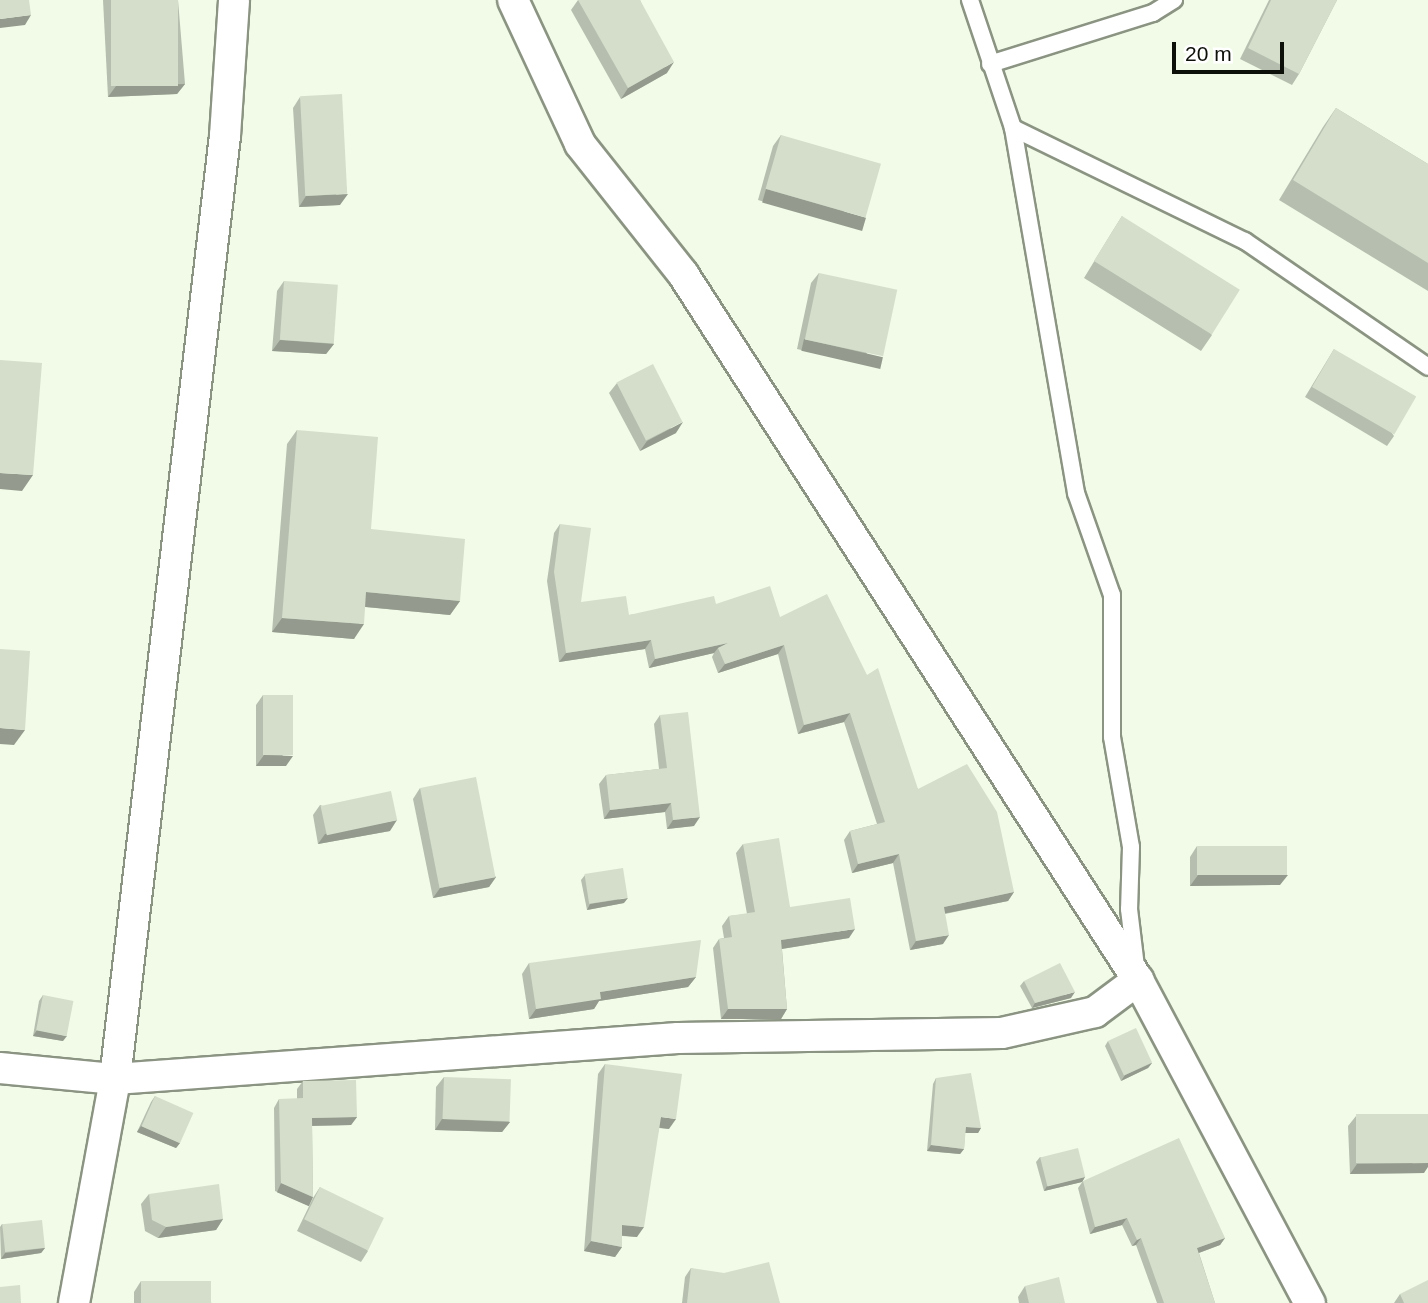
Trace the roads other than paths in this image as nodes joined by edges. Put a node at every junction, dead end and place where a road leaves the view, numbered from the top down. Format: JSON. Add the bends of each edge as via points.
{"nodes":[{"id":1,"x":234,"y":0,"type":"edge"},
{"id":2,"x":513,"y":0,"type":"edge"},
{"id":3,"x":970,"y":0,"type":"edge"},
{"id":4,"x":1174,"y":0,"type":"edge"},
{"id":5,"x":990,"y":64,"type":"junction"},
{"id":6,"x":1013,"y":128,"type":"junction"},
{"id":7,"x":1428,"y":367,"type":"edge"},
{"id":8,"x":1138,"y":980,"type":"junction"},
{"id":9,"x":0,"y":1069,"type":"edge"},
{"id":10,"x":115,"y":1079,"type":"junction"},
{"id":11,"x":74,"y":1303,"type":"edge"},
{"id":12,"x":1310,"y":1303,"type":"edge"}],
"edges":[{"from":1,"to":10,"type":"street","via":[[225,136]]},
{"from":2,"to":8,"type":"street","via":[[580,144],[683,274]]},
{"from":3,"to":5,"type":"lane"},
{"from":4,"to":5,"type":"lane","via":[[1153,13]]},
{"from":5,"to":6,"type":"lane"},
{"from":6,"to":7,"type":"lane","via":[[1245,241]]},
{"from":6,"to":8,"type":"lane","via":[[1076,493],[1112,595],[1112,737],[1131,847],[1129,909]]},
{"from":8,"to":10,"type":"street","via":[[1095,1012],[1002,1033],[678,1038]]},
{"from":8,"to":12,"type":"street"},
{"from":9,"to":10,"type":"street"},
{"from":10,"to":11,"type":"street"}]}
